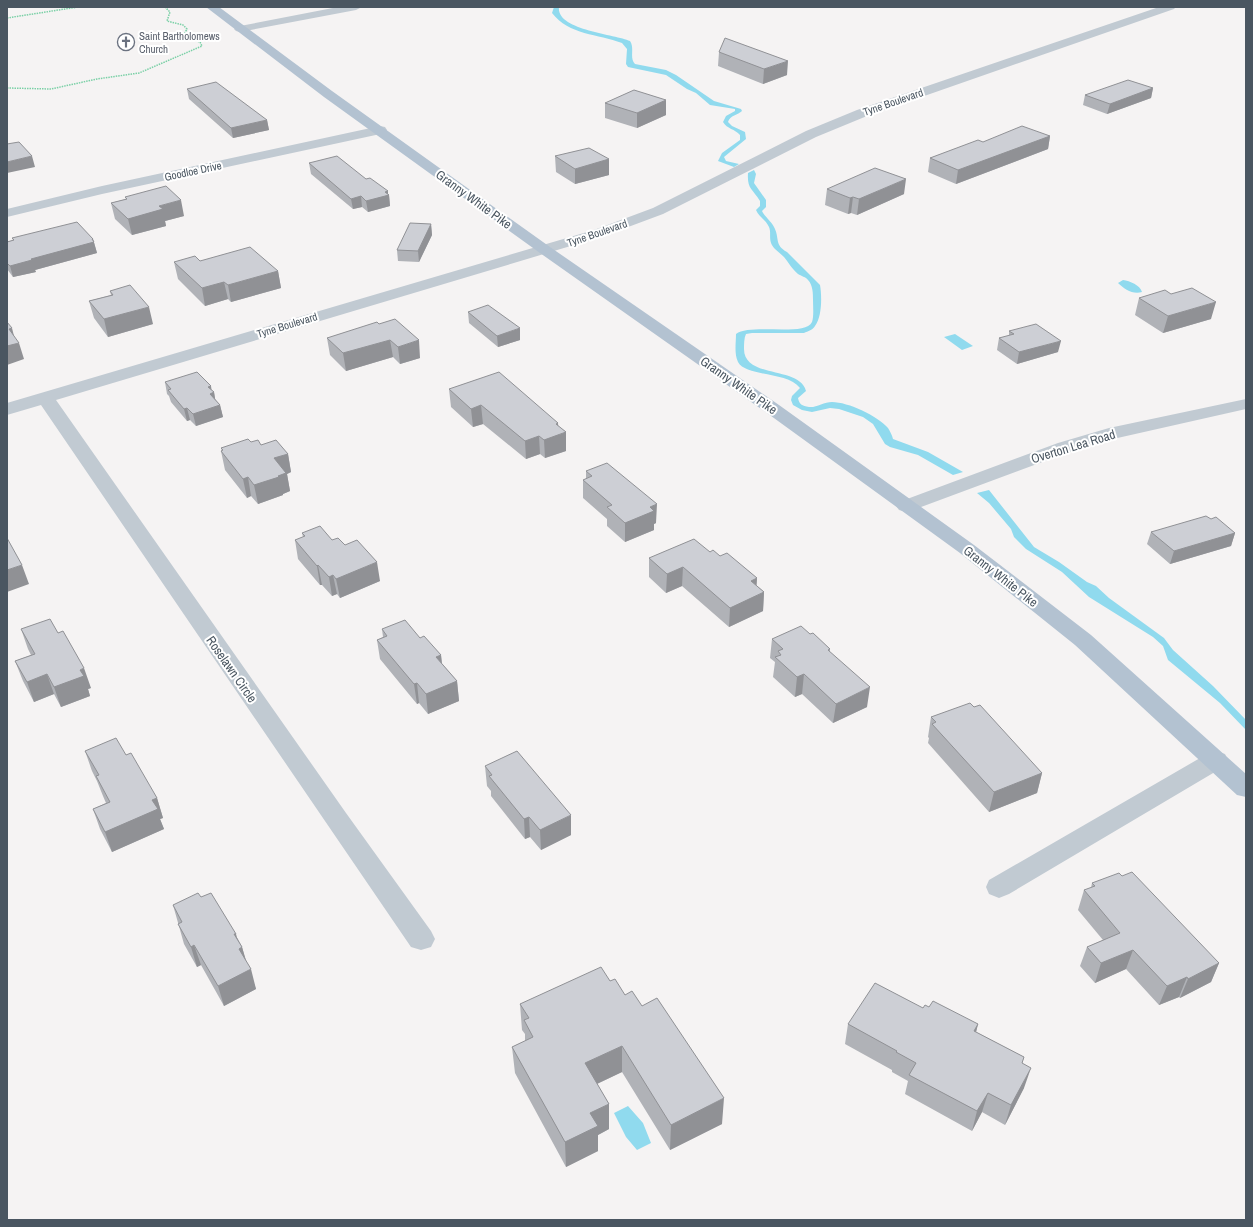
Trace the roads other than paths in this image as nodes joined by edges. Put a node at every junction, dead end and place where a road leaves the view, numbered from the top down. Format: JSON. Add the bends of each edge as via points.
{"nodes":[{"id":1,"x":212,"y":7,"type":"edge"},
{"id":2,"x":356,"y":7,"type":"edge"},
{"id":3,"x":1170,"y":7,"type":"edge"},
{"id":4,"x":240,"y":29,"type":"junction"},
{"id":5,"x":380,"y":130,"type":"junction"},
{"id":6,"x":7,"y":213,"type":"edge"},
{"id":7,"x":545,"y":250,"type":"junction"},
{"id":8,"x":45,"y":398,"type":"junction"},
{"id":9,"x":1246,"y":404,"type":"edge"},
{"id":10,"x":7,"y":409,"type":"edge"},
{"id":11,"x":906,"y":506,"type":"junction"},
{"id":12,"x":1216,"y":760,"type":"junction"},
{"id":13,"x":1246,"y":788,"type":"edge"},
{"id":14,"x":999,"y":887,"type":"dead end"},
{"id":15,"x":421,"y":939,"type":"dead end"}],
"edges":[{"from":1,"to":4,"type":"main road","name":"Granny White Pike"},
{"from":2,"to":4,"type":"street"},
{"from":3,"to":7,"type":"street","name":"Tyne Boulevard","via":[[862,113],[811,134],[658,211]]},
{"from":4,"to":5,"type":"main road","name":"Granny White Pike"},
{"from":5,"to":6,"type":"street","name":"Goodloe Drive"},
{"from":5,"to":7,"type":"main road","name":"Granny White Pike"},
{"from":7,"to":8,"type":"street","name":"Tyne Boulevard"},
{"from":7,"to":11,"type":"main road","name":"Granny White Pike","via":[[773,409]]},
{"from":8,"to":10,"type":"street","name":"Tyne Boulevard"},
{"from":8,"to":15,"type":"street","name":"Roselawn Circle"},
{"from":9,"to":11,"type":"street","name":"Overton Lea Road","via":[[1134,428],[1071,445]]},
{"from":11,"to":12,"type":"main road","name":"Granny White Pike","via":[[967,549],[1083,640]]},
{"from":12,"to":13,"type":"main road","name":"Granny White Pike"},
{"from":12,"to":14,"type":"street"}]}
